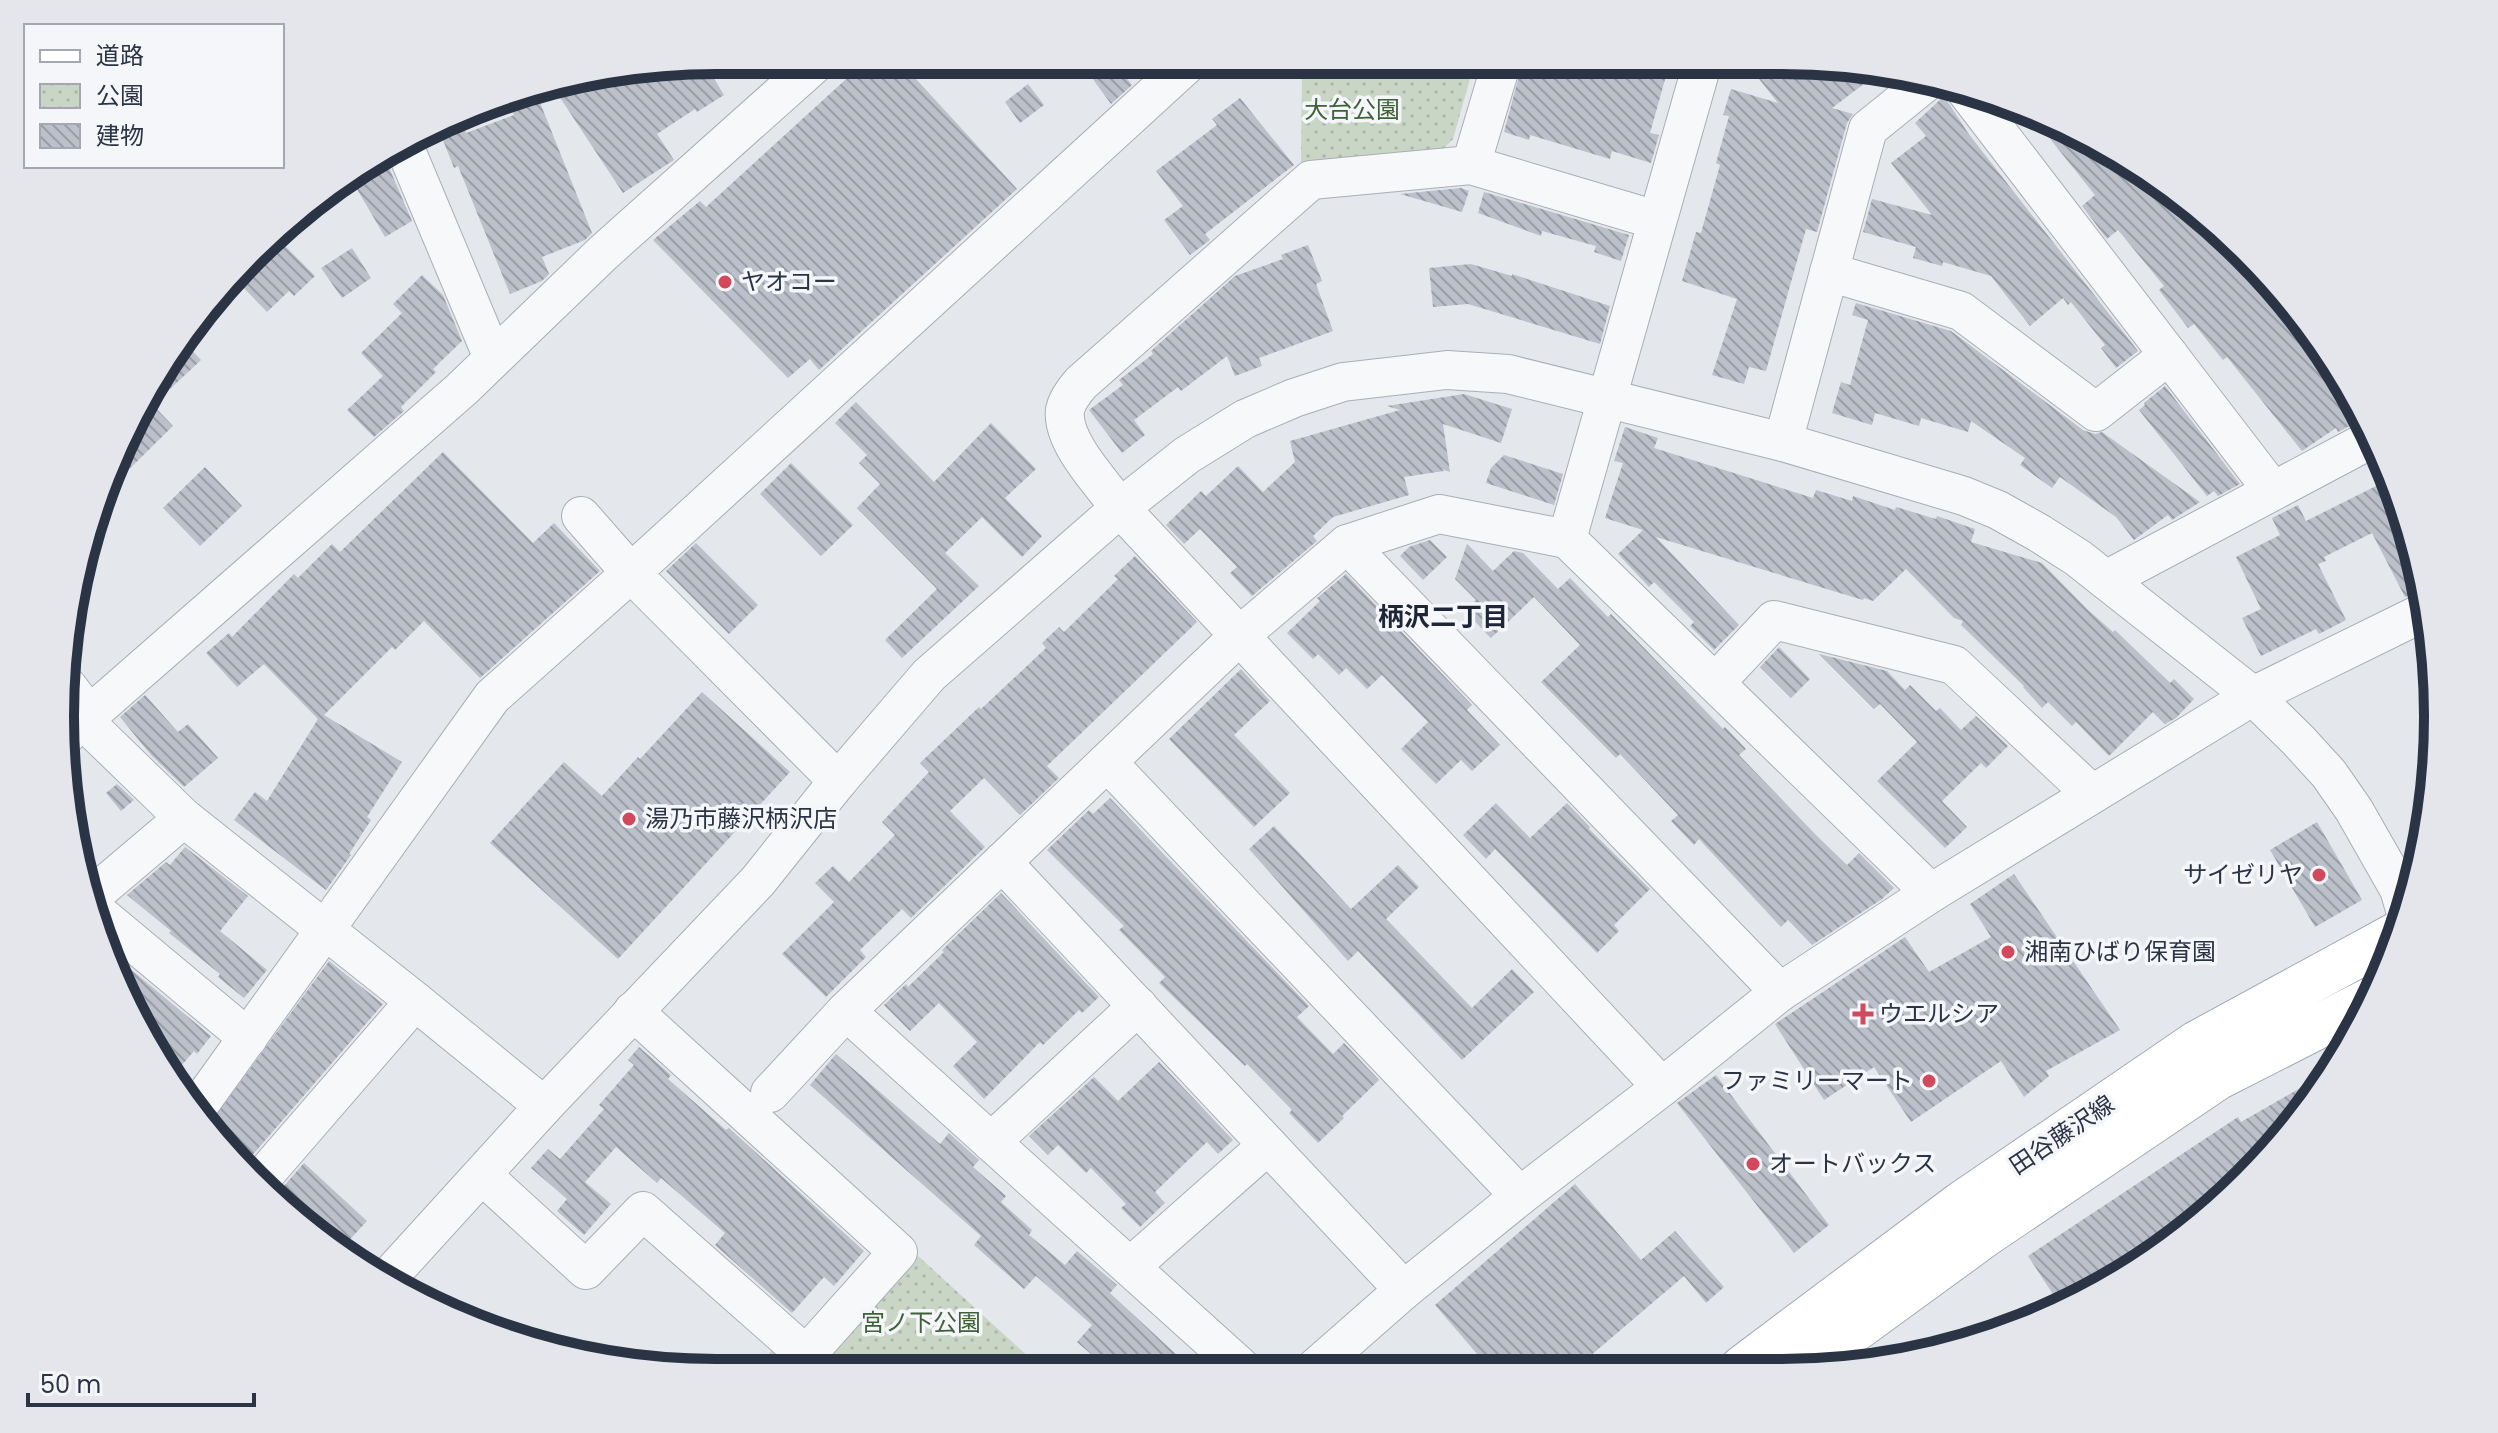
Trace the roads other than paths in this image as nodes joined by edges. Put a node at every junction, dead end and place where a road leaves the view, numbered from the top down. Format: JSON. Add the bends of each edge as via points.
{"nodes":[{"id":1,"x":803,"y":74,"type":"edge"},
{"id":2,"x":1176,"y":74,"type":"edge"},
{"id":3,"x":1498,"y":74,"type":"edge"},
{"id":4,"x":1699,"y":74,"type":"edge"},
{"id":5,"x":1918,"y":89,"type":"edge"},
{"id":6,"x":1976,"y":105,"type":"edge"},
{"id":7,"x":407,"y":153,"type":"edge"},
{"id":8,"x":1471,"y":165,"type":"junction"},
{"id":9,"x":1656,"y":220,"type":"junction"},
{"id":10,"x":1829,"y":272,"type":"junction"},
{"id":11,"x":2169,"y":355,"type":"junction"},
{"id":12,"x":493,"y":358,"type":"junction"},
{"id":13,"x":1608,"y":397,"type":"junction"},
{"id":14,"x":1783,"y":442,"type":"junction"},
{"id":15,"x":2363,"y":443,"type":"edge"},
{"id":16,"x":2273,"y":491,"type":"junction"},
{"id":17,"x":1120,"y":508,"type":"junction"},
{"id":18,"x":581,"y":516,"type":"dead end"},
{"id":19,"x":1567,"y":539,"type":"junction"},
{"id":20,"x":1347,"y":544,"type":"junction"},
{"id":21,"x":631,"y":573,"type":"junction"},
{"id":22,"x":2106,"y":580,"type":"junction"},
{"id":23,"x":2416,"y":616,"type":"edge"},
{"id":24,"x":1238,"y":637,"type":"junction"},
{"id":25,"x":1715,"y":683,"type":"junction"},
{"id":26,"x":2253,"y":696,"type":"junction"},
{"id":27,"x":76,"y":715,"type":"edge"},
{"id":28,"x":1107,"y":762,"type":"junction"},
{"id":29,"x":838,"y":781,"type":"junction"},
{"id":30,"x":2092,"y":794,"type":"junction"},
{"id":31,"x":184,"y":818,"type":"junction"},
{"id":32,"x":1002,"y":862,"type":"junction"},
{"id":33,"x":98,"y":891,"type":"edge"},
{"id":34,"x":2400,"y":891,"type":"edge"},
{"id":35,"x":1931,"y":893,"type":"junction"},
{"id":36,"x":107,"y":921,"type":"edge"},
{"id":37,"x":325,"y":930,"type":"junction"},
{"id":38,"x":2383,"y":942,"type":"edge"},
{"id":39,"x":1780,"y":992,"type":"junction"},
{"id":40,"x":415,"y":1001,"type":"junction"},
{"id":41,"x":1138,"y":1006,"type":"junction"},
{"id":42,"x":2354,"y":1008,"type":"edge"},
{"id":43,"x":633,"y":1011,"type":"junction"},
{"id":44,"x":846,"y":1011,"type":"junction"},
{"id":45,"x":248,"y":1038,"type":"junction"},
{"id":46,"x":1662,"y":1087,"type":"junction"},
{"id":47,"x":770,"y":1093,"type":"dead end"},
{"id":48,"x":202,"y":1101,"type":"edge"},
{"id":49,"x":544,"y":1106,"type":"junction"},
{"id":50,"x":991,"y":1142,"type":"junction"},
{"id":51,"x":1268,"y":1145,"type":"junction"},
{"id":52,"x":265,"y":1174,"type":"edge"},
{"id":53,"x":482,"y":1175,"type":"junction"},
{"id":54,"x":1520,"y":1196,"type":"junction"},
{"id":55,"x":1130,"y":1267,"type":"junction"},
{"id":56,"x":393,"y":1272,"type":"edge"},
{"id":57,"x":1404,"y":1290,"type":"junction"},
{"id":58,"x":1815,"y":1358,"type":"edge"},
{"id":59,"x":1232,"y":1359,"type":"edge"},
{"id":60,"x":1325,"y":1359,"type":"edge"},
{"id":61,"x":1754,"y":1359,"type":"edge"}],
"edges":[{"from":1,"to":12,"type":"street"},
{"from":2,"to":21,"type":"street"},
{"from":3,"to":8,"type":"street"},
{"from":4,"to":9,"type":"street"},
{"from":5,"to":10,"type":"street","via":[[1868,129]]},
{"from":6,"to":11,"type":"street"},
{"from":7,"to":12,"type":"street"},
{"from":8,"to":9,"type":"street"},
{"from":8,"to":17,"type":"street","via":[[1311,180],[1081,383],[1065,410],[1066,428]]},
{"from":9,"to":13,"type":"street"},
{"from":10,"to":11,"type":"street","via":[[1961,311],[2096,412]]},
{"from":10,"to":14,"type":"street"},
{"from":11,"to":16,"type":"street"},
{"from":12,"to":27,"type":"street"},
{"from":13,"to":14,"type":"street"},
{"from":13,"to":17,"type":"street","via":[[1508,374],[1447,370],[1343,382],[1245,419],[1187,455]]},
{"from":13,"to":19,"type":"street"},
{"from":14,"to":22,"type":"street","via":[[1998,510]]},
{"from":15,"to":16,"type":"street"},
{"from":16,"to":22,"type":"street"},
{"from":17,"to":24,"type":"street"},
{"from":17,"to":29,"type":"street","via":[[929,675]]},
{"from":18,"to":21,"type":"street"},
{"from":19,"to":20,"type":"street","via":[[1439,514]]},
{"from":19,"to":25,"type":"street"},
{"from":20,"to":24,"type":"street"},
{"from":20,"to":39,"type":"street"},
{"from":21,"to":29,"type":"street"},
{"from":21,"to":37,"type":"street","via":[[492,697]]},
{"from":22,"to":26,"type":"street"},
{"from":23,"to":26,"type":"street"},
{"from":24,"to":28,"type":"street"},
{"from":24,"to":46,"type":"street"},
{"from":25,"to":30,"type":"street","via":[[1774,620],[1954,665]]},
{"from":25,"to":35,"type":"street"},
{"from":26,"to":30,"type":"street"},
{"from":26,"to":34,"type":"street","via":[[2308,752],[2354,810]]},
{"from":27,"to":31,"type":"street"},
{"from":28,"to":32,"type":"street"},
{"from":28,"to":54,"type":"street"},
{"from":29,"to":43,"type":"street","via":[[758,881]]},
{"from":30,"to":35,"type":"street"},
{"from":31,"to":33,"type":"street"},
{"from":31,"to":37,"type":"street"},
{"from":32,"to":41,"type":"street"},
{"from":32,"to":44,"type":"street"},
{"from":35,"to":39,"type":"street"},
{"from":36,"to":45,"type":"street"},
{"from":37,"to":40,"type":"street"},
{"from":37,"to":45,"type":"street"},
{"from":38,"to":61,"type":"main road","name":"田谷藤沢線","via":[[2197,1043],[1961,1204]]},
{"from":39,"to":46,"type":"street"},
{"from":40,"to":49,"type":"street"},
{"from":40,"to":52,"type":"street"},
{"from":41,"to":50,"type":"street"},
{"from":41,"to":51,"type":"street"},
{"from":42,"to":58,"type":"main road","name":"田谷藤沢線","via":[[2217,1078],[1986,1234]]},
{"from":43,"to":49,"type":"street"},
{"from":43,"to":53,"type":"street","via":[[898,1252],[806,1355],[643,1211],[586,1270]]},
{"from":44,"to":47,"type":"street"},
{"from":44,"to":50,"type":"street"},
{"from":45,"to":48,"type":"street"},
{"from":46,"to":54,"type":"street"},
{"from":49,"to":53,"type":"street"},
{"from":50,"to":55,"type":"street"},
{"from":51,"to":55,"type":"street"},
{"from":51,"to":57,"type":"street"},
{"from":53,"to":56,"type":"street"},
{"from":54,"to":57,"type":"street"},
{"from":55,"to":59,"type":"street"},
{"from":57,"to":60,"type":"street"}]}
